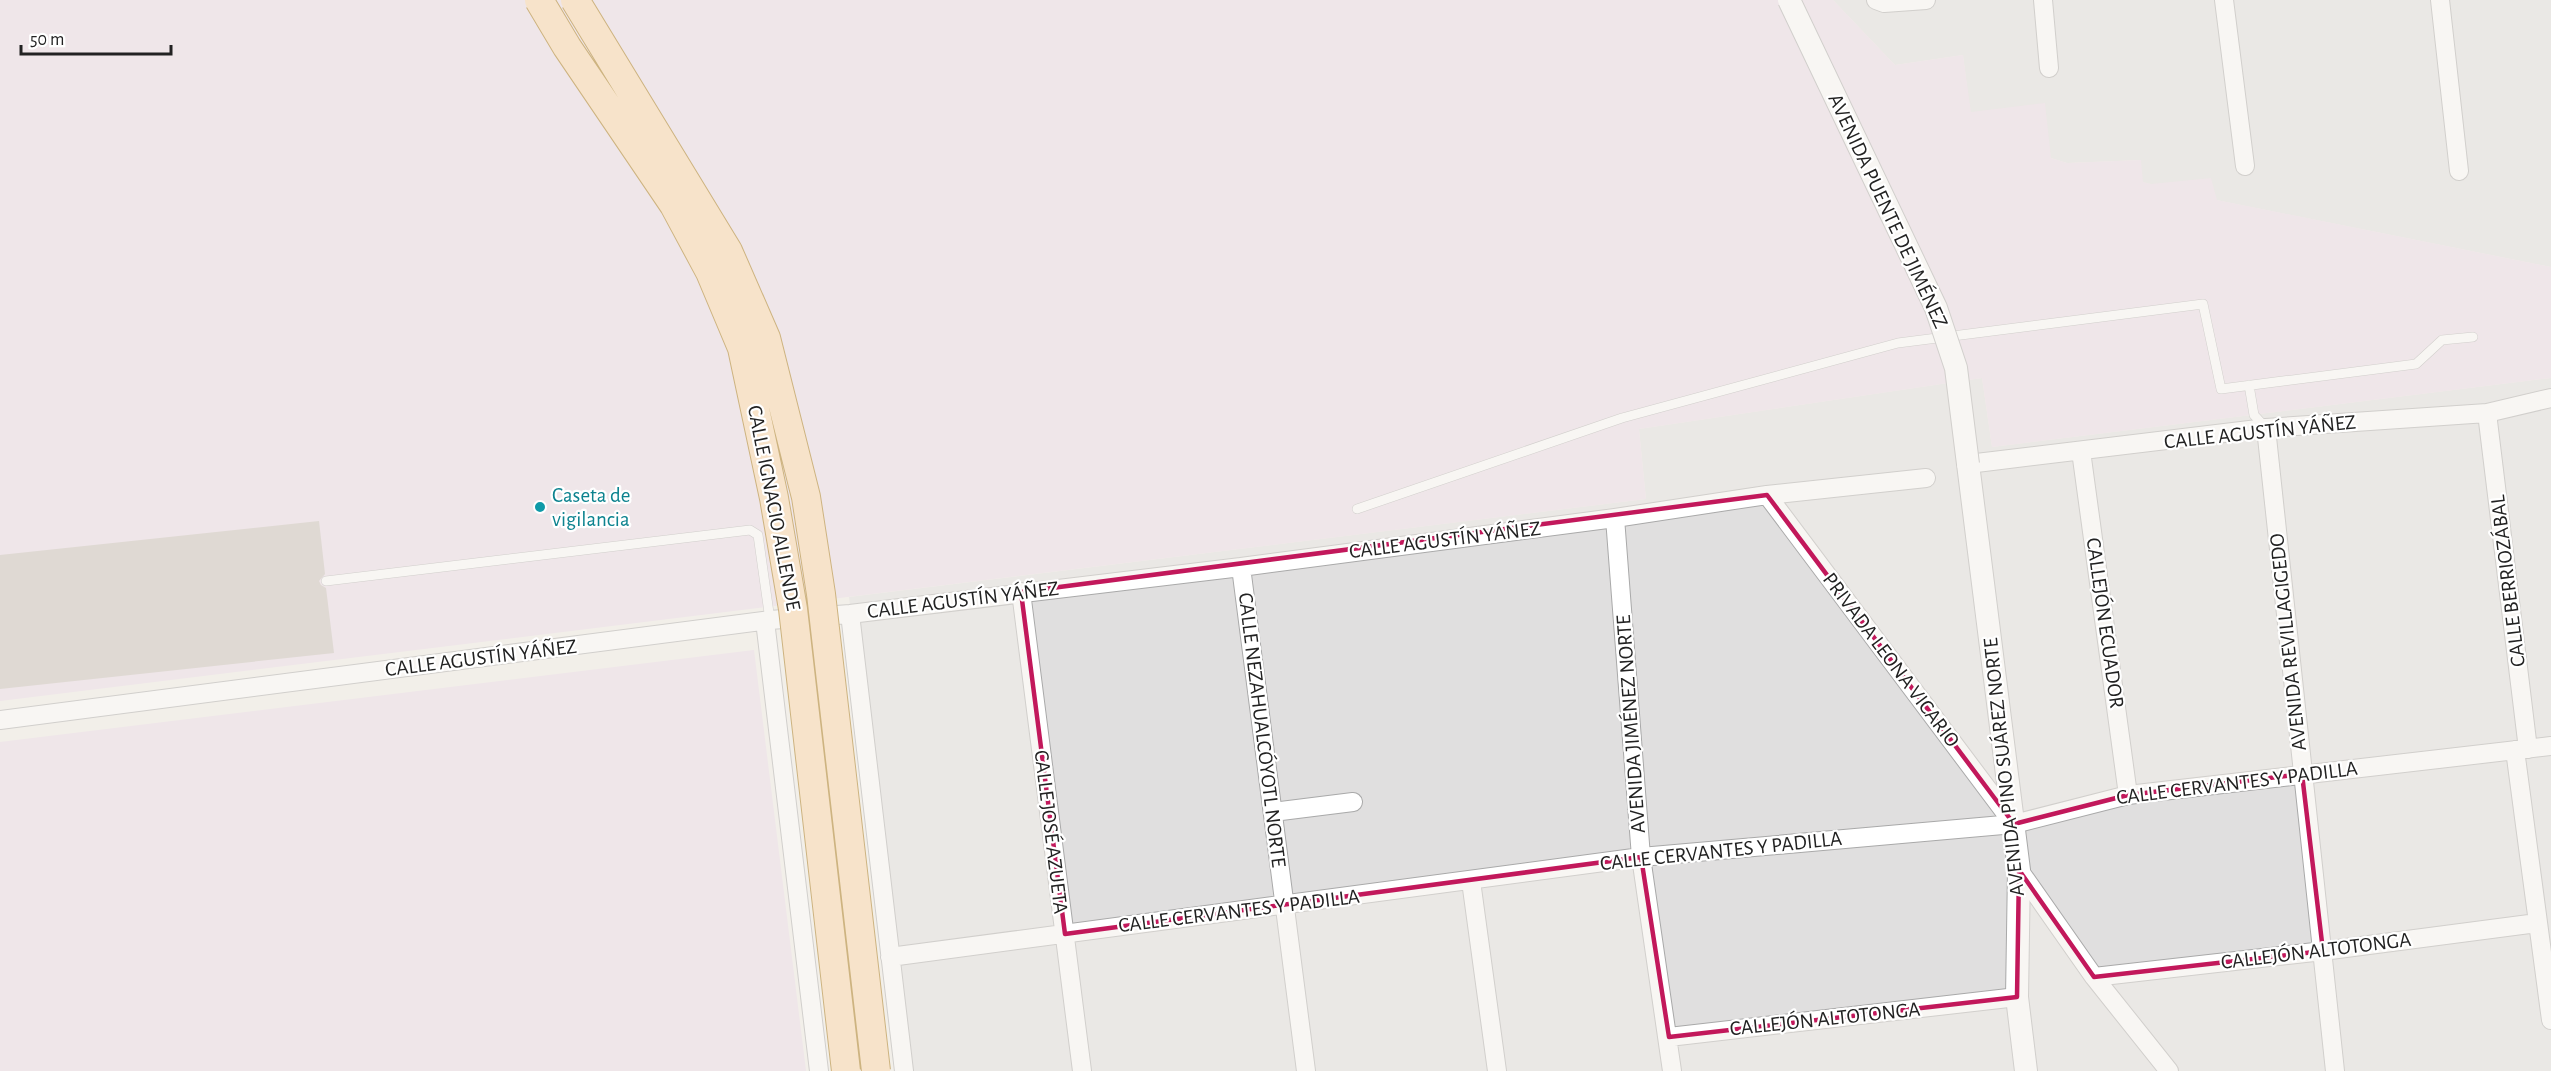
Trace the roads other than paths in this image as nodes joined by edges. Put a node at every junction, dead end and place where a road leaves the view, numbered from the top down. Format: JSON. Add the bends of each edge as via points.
{"nodes":[{"id":1,"x":539,"y":0,"type":"edge"},
{"id":2,"x":575,"y":0,"type":"edge"},
{"id":3,"x":1789,"y":0,"type":"edge"},
{"id":4,"x":1876,"y":0,"type":"edge"},
{"id":5,"x":1926,"y":0,"type":"edge"},
{"id":6,"x":2043,"y":0,"type":"edge"},
{"id":7,"x":2224,"y":0,"type":"edge"},
{"id":8,"x":2440,"y":0,"type":"edge"},
{"id":9,"x":2049,"y":68,"type":"dead end"},
{"id":10,"x":2245,"y":166,"type":"dead end"},
{"id":11,"x":2459,"y":171,"type":"dead end"},
{"id":12,"x":2473,"y":337,"type":"dead end"},
{"id":13,"x":2248,"y":385,"type":"junction"},
{"id":14,"x":2551,"y":398,"type":"edge"},
{"id":15,"x":2487,"y":413,"type":"junction"},
{"id":16,"x":2266,"y":428,"type":"junction"},
{"id":17,"x":2081,"y":452,"type":"junction"},
{"id":18,"x":1968,"y":464,"type":"junction"},
{"id":19,"x":1926,"y":478,"type":"dead end"},
{"id":20,"x":1767,"y":495,"type":"junction"},
{"id":21,"x":1357,"y":510,"type":"dead end"},
{"id":22,"x":1615,"y":518,"type":"junction"},
{"id":23,"x":1241,"y":567,"type":"junction"},
{"id":24,"x":326,"y":580,"type":"dead end"},
{"id":25,"x":1021,"y":592,"type":"junction"},
{"id":26,"x":850,"y":614,"type":"junction"},
{"id":27,"x":767,"y":620,"type":"junction"},
{"id":28,"x":0,"y":720,"type":"edge"},
{"id":29,"x":2551,"y":746,"type":"edge"},
{"id":30,"x":2521,"y":750,"type":"junction"},
{"id":31,"x":2302,"y":774,"type":"junction"},
{"id":32,"x":2128,"y":795,"type":"junction"},
{"id":33,"x":1353,"y":802,"type":"dead end"},
{"id":34,"x":1273,"y":812,"type":"junction"},
{"id":35,"x":2014,"y":824,"type":"junction"},
{"id":36,"x":1641,"y":857,"type":"junction"},
{"id":37,"x":2019,"y":870,"type":"junction"},
{"id":38,"x":1471,"y":881,"type":"junction"},
{"id":39,"x":1285,"y":905,"type":"junction"},
{"id":40,"x":2537,"y":923,"type":"junction"},
{"id":41,"x":1065,"y":934,"type":"junction"},
{"id":42,"x":2323,"y":951,"type":"junction"},
{"id":43,"x":890,"y":957,"type":"junction"},
{"id":44,"x":2094,"y":976,"type":"junction"},
{"id":45,"x":2017,"y":997,"type":"junction"},
{"id":46,"x":2551,"y":1020,"type":"edge"},
{"id":47,"x":1669,"y":1036,"type":"junction"},
{"id":48,"x":819,"y":1071,"type":"edge"},
{"id":49,"x":846,"y":1071,"type":"edge"},
{"id":50,"x":876,"y":1071,"type":"edge"},
{"id":51,"x":904,"y":1071,"type":"edge"},
{"id":52,"x":1082,"y":1071,"type":"edge"},
{"id":53,"x":1306,"y":1071,"type":"edge"},
{"id":54,"x":1497,"y":1071,"type":"edge"},
{"id":55,"x":1672,"y":1071,"type":"edge"},
{"id":56,"x":2026,"y":1071,"type":"edge"},
{"id":57,"x":2169,"y":1071,"type":"edge"},
{"id":58,"x":2335,"y":1071,"type":"edge"}],
"edges":[{"from":1,"to":49,"type":"main road","name":"CALLE IGNACIO ALLENDE","bridge":true,"via":[[674,205],[710,272],[742,348],[794,609]]},
{"from":2,"to":50,"type":"main road","name":"CALLE IGNACIO ALLENDE","bridge":true,"via":[[728,251],[766,338],[806,497],[821,594]]},
{"from":3,"to":18,"type":"street","name":"AVENIDA PUENTE DE JIMÉNEZ","bridge":true,"via":[[1936,308],[1956,368]]},
{"from":4,"to":5,"type":"street"},
{"from":6,"to":9,"type":"street"},
{"from":7,"to":10,"type":"street"},
{"from":8,"to":11,"type":"street"},
{"from":12,"to":13,"type":"lane","via":[[2442,340],[2416,364]]},
{"from":13,"to":16,"type":"lane","via":[[2254,415]]},
{"from":13,"to":21,"type":"lane","via":[[2221,389],[2203,304],[1898,343],[1622,418]]},
{"from":14,"to":15,"type":"street","name":"CALLE AGUSTÍN YÁÑEZ"},
{"from":15,"to":16,"type":"street","name":"CALLE AGUSTÍN YÁÑEZ"},
{"from":15,"to":30,"type":"street","name":"CALLE BERRIOZÁBAL"},
{"from":16,"to":17,"type":"street","name":"CALLE AGUSTÍN YÁÑEZ"},
{"from":16,"to":31,"type":"street","name":"AVENIDA REVILLAGIGEDO"},
{"from":17,"to":18,"type":"street","name":"CALLE AGUSTÍN YÁÑEZ"},
{"from":17,"to":32,"type":"street","name":"CALLEJÓN ECUADOR"},
{"from":18,"to":35,"type":"street","name":"AVENIDA PINO SUÁREZ NORTE"},
{"from":19,"to":20,"type":"street","name":"CALLE AGUSTÍN YÁÑEZ"},
{"from":20,"to":22,"type":"street","name":"CALLE AGUSTÍN YÁÑEZ"},
{"from":20,"to":35,"type":"street","name":"PRIVADA LEONA VICARIO"},
{"from":22,"to":23,"type":"street","name":"CALLE AGUSTÍN YÁÑEZ"},
{"from":22,"to":36,"type":"street","name":"AVENIDA JIMÉNEZ NORTE"},
{"from":23,"to":25,"type":"street","name":"CALLE AGUSTÍN YÁÑEZ"},
{"from":23,"to":34,"type":"street","name":"CALLE NEZAHUALCÓYOTL NORTE"},
{"from":24,"to":27,"type":"lane","via":[[750,530],[758,535]]},
{"from":25,"to":26,"type":"street","name":"CALLE AGUSTÍN YÁÑEZ"},
{"from":25,"to":41,"type":"street","name":"CALLE JOSÉ AZUETA"},
{"from":26,"to":27,"type":"street","name":"CALLE AGUSTÍN YÁÑEZ"},
{"from":26,"to":43,"type":"street"},
{"from":27,"to":28,"type":"street","name":"CALLE AGUSTÍN YÁÑEZ"},
{"from":27,"to":48,"type":"street","name":"CALLE IGNACIO ALLENDE"},
{"from":29,"to":30,"type":"street","name":"CALLE CERVANTES Y PADILLA"},
{"from":30,"to":31,"type":"street","name":"CALLE CERVANTES Y PADILLA"},
{"from":30,"to":40,"type":"street","name":"CALLE BERRIOZÁBAL"},
{"from":31,"to":32,"type":"street","name":"CALLE CERVANTES Y PADILLA"},
{"from":31,"to":42,"type":"street","name":"AVENIDA REVILLAGIGEDO"},
{"from":32,"to":35,"type":"street","name":"CALLE CERVANTES Y PADILLA"},
{"from":33,"to":34,"type":"street"},
{"from":34,"to":39,"type":"street","name":"CALLE NEZAHUALCÓYOTL NORTE"},
{"from":35,"to":36,"type":"street","name":"CALLE CERVANTES Y PADILLA"},
{"from":35,"to":37,"type":"street","name":"AVENIDA PINO SUÁREZ NORTE"},
{"from":36,"to":38,"type":"street","name":"CALLE CERVANTES Y PADILLA"},
{"from":36,"to":47,"type":"street","name":"AVENIDA JIMÉNEZ NORTE"},
{"from":37,"to":44,"type":"street"},
{"from":37,"to":45,"type":"street","name":"AVENIDA PINO SUÁREZ NORTE"},
{"from":38,"to":39,"type":"street","name":"CALLE CERVANTES Y PADILLA"},
{"from":38,"to":54,"type":"street"},
{"from":39,"to":41,"type":"street","name":"CALLE CERVANTES Y PADILLA"},
{"from":39,"to":53,"type":"street","name":"CALLE NEZAHUALCÓYOTL NORTE"},
{"from":40,"to":42,"type":"street","name":"CALLEJÓN ALTOTONGA"},
{"from":40,"to":46,"type":"street","name":"CALLE BERRIOZÁBAL"},
{"from":41,"to":43,"type":"street","name":"CALLE CERVANTES Y PADILLA"},
{"from":41,"to":52,"type":"street","name":"CALLE JOSÉ AZUETA"},
{"from":42,"to":44,"type":"street","name":"CALLEJÓN ALTOTONGA"},
{"from":42,"to":58,"type":"street","name":"AVENIDA REVILLAGIGEDO"},
{"from":43,"to":51,"type":"street"},
{"from":44,"to":57,"type":"street"},
{"from":45,"to":47,"type":"street","name":"CALLEJÓN ALTOTONGA"},
{"from":45,"to":56,"type":"street","name":"AVENIDA PINO SUÁREZ NORTE"},
{"from":47,"to":55,"type":"street","name":"AVENIDA JIMÉNEZ NORTE"}]}
